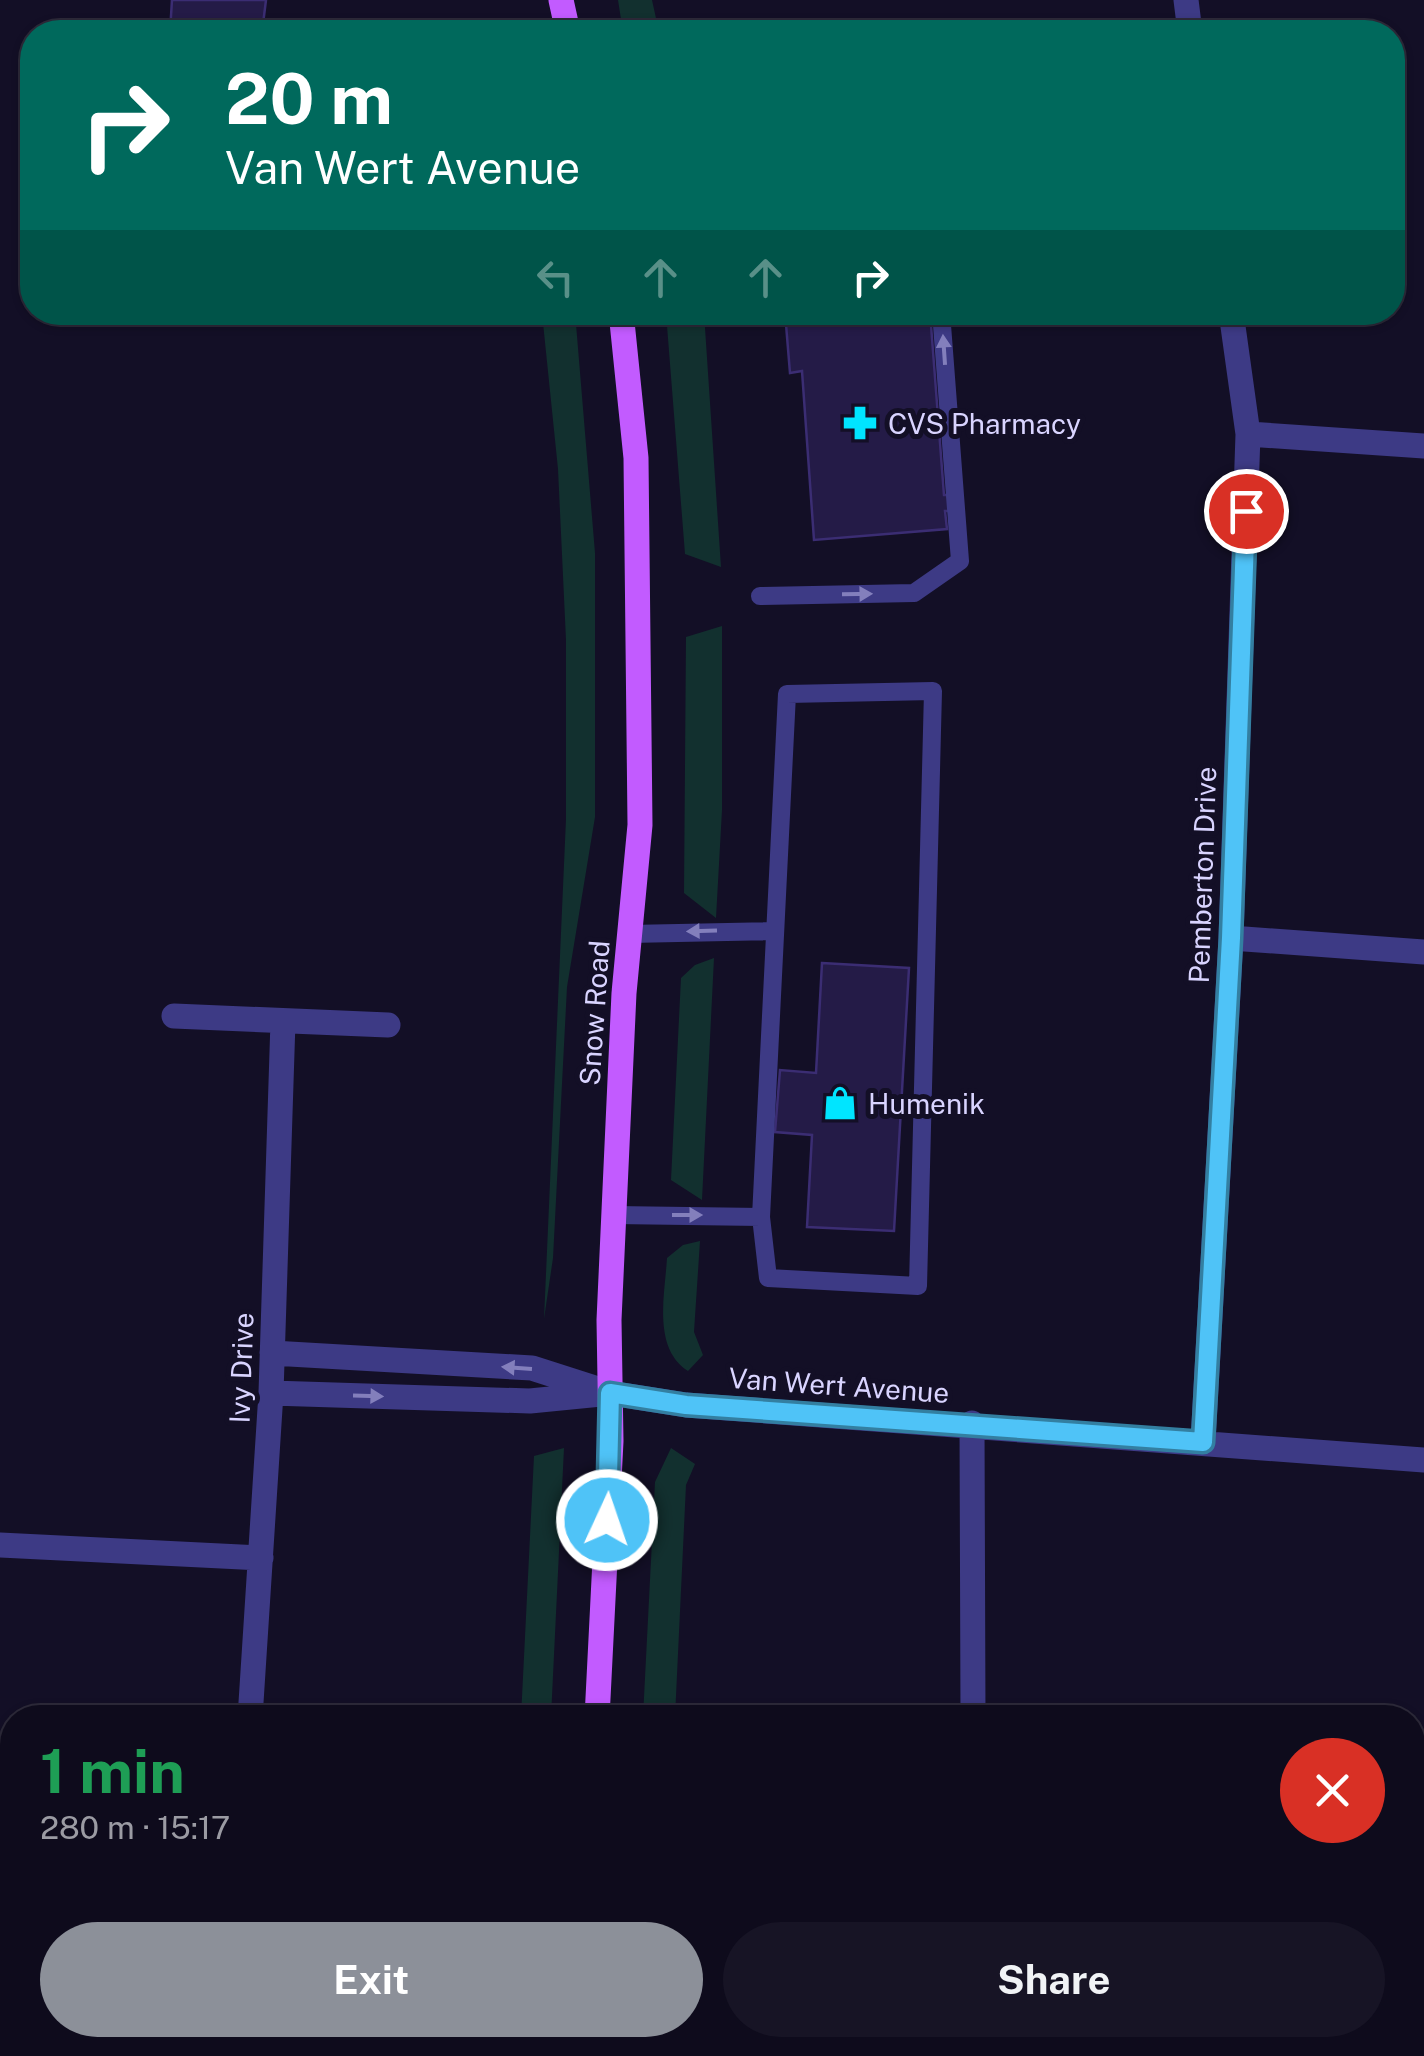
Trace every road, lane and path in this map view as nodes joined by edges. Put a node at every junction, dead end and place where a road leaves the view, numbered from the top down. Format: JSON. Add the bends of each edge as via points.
{"nodes":[{"id":1,"x":622,"y":325,"type":"edge"},
{"id":2,"x":942,"y":325,"type":"edge"},
{"id":3,"x":1233,"y":325,"type":"edge"},
{"id":4,"x":1248,"y":434,"type":"junction"},
{"id":5,"x":1424,"y":446,"type":"edge"},
{"id":6,"x":760,"y":596,"type":"dead end"},
{"id":7,"x":775,"y":932,"type":"junction"},
{"id":8,"x":629,"y":934,"type":"junction"},
{"id":9,"x":1231,"y":938,"type":"junction"},
{"id":10,"x":1424,"y":952,"type":"edge"},
{"id":11,"x":174,"y":1016,"type":"dead end"},
{"id":12,"x":283,"y":1021,"type":"junction"},
{"id":13,"x":388,"y":1026,"type":"dead end"},
{"id":14,"x":614,"y":1216,"type":"junction"},
{"id":15,"x":761,"y":1217,"type":"junction"},
{"id":16,"x":272,"y":1353,"type":"junction"},
{"id":17,"x":271,"y":1393,"type":"junction"},
{"id":18,"x":610,"y":1393,"type":"junction"},
{"id":19,"x":972,"y":1424,"type":"junction"},
{"id":20,"x":1203,"y":1442,"type":"junction"},
{"id":21,"x":1424,"y":1460,"type":"edge"},
{"id":22,"x":0,"y":1544,"type":"edge"},
{"id":23,"x":260,"y":1558,"type":"junction"},
{"id":24,"x":251,"y":1705,"type":"edge"},
{"id":25,"x":598,"y":1705,"type":"edge"},
{"id":26,"x":974,"y":1705,"type":"edge"}],
"edges":[{"from":1,"to":8,"type":"main road","name":"Snow Road","via":[[636,458],[640,624],[640,825]]},
{"from":6,"to":2,"type":"lane","one_way":true,"via":[[914,592],[960,561]]},
{"from":3,"to":4,"type":"street","name":"Pemberton Drive"},
{"from":4,"to":5,"type":"street"},
{"from":4,"to":9,"type":"street","name":"Pemberton Drive"},
{"from":7,"to":8,"type":"lane","one_way":true},
{"from":7,"to":15,"type":"lane"},
{"from":7,"to":15,"type":"lane","via":[[787,694],[933,691],[918,1286],[768,1278]]},
{"from":8,"to":14,"type":"main road","name":"Snow Road"},
{"from":9,"to":10,"type":"street"},
{"from":9,"to":20,"type":"street","name":"Pemberton Drive"},
{"from":11,"to":12,"type":"street"},
{"from":12,"to":13,"type":"street"},
{"from":12,"to":16,"type":"street","name":"Ivy Drive"},
{"from":14,"to":15,"type":"lane","one_way":true},
{"from":14,"to":18,"type":"main road","name":"Snow Road"},
{"from":16,"to":17,"type":"street","name":"Ivy Drive"},
{"from":18,"to":16,"type":"street","name":"Van Wert Avenue","one_way":true,"via":[[532,1368]]},
{"from":17,"to":18,"type":"street","name":"Van Wert Avenue","one_way":true,"via":[[530,1401]]},
{"from":17,"to":23,"type":"street","name":"Ivy Drive"},
{"from":18,"to":19,"type":"street","name":"Van Wert Avenue","via":[[686,1405]]},
{"from":18,"to":25,"type":"main road","name":"Snow Road"},
{"from":19,"to":20,"type":"street","name":"Van Wert Avenue"},
{"from":19,"to":26,"type":"street"},
{"from":20,"to":21,"type":"street","name":"Van Wert Avenue"},
{"from":22,"to":23,"type":"street"},
{"from":23,"to":24,"type":"street","name":"Ivy Drive"}]}
